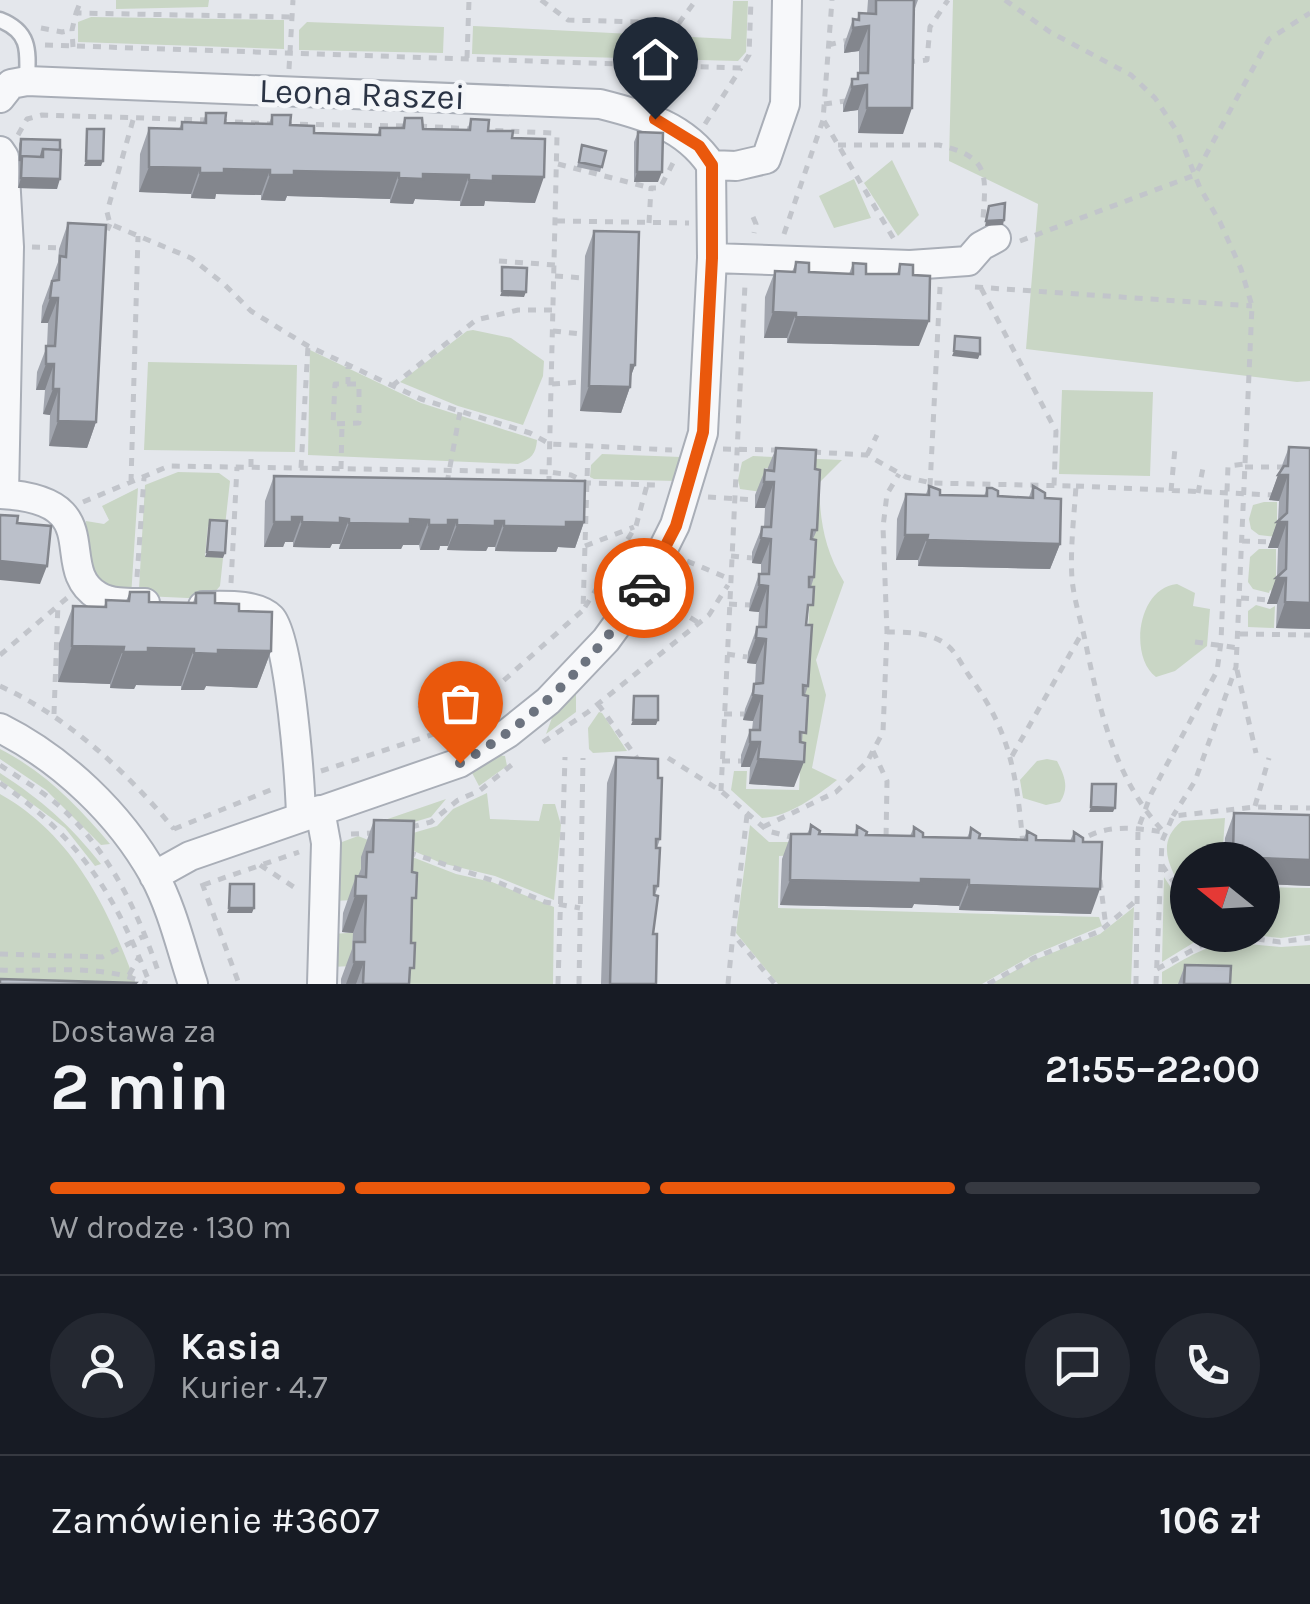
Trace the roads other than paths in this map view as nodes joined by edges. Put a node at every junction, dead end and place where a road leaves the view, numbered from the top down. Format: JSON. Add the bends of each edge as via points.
{"nodes":[{"id":1,"x":787,"y":0,"type":"edge"},
{"id":2,"x":0,"y":20,"type":"edge"},
{"id":3,"x":26,"y":81,"type":"junction"},
{"id":4,"x":0,"y":98,"type":"edge"},
{"id":5,"x":2,"y":154,"type":"edge"},
{"id":6,"x":712,"y":165,"type":"junction"},
{"id":7,"x":712,"y":258,"type":"junction"},
{"id":8,"x":981,"y":260,"type":"road end"},
{"id":9,"x":2,"y":494,"type":"edge"},
{"id":10,"x":0,"y":728,"type":"edge"},
{"id":11,"x":310,"y":813,"type":"junction"},
{"id":12,"x":154,"y":876,"type":"junction"},
{"id":13,"x":193,"y":984,"type":"edge"},
{"id":14,"x":322,"y":984,"type":"edge"}],
"edges":[{"from":1,"to":6,"type":"street","via":[[785,104],[766,158]]},
{"from":2,"to":3,"type":"lane","via":[[24,38]]},
{"from":3,"to":4,"type":"street","via":[[11,84]]},
{"from":3,"to":6,"type":"street","name":"Leona Raszei","via":[[600,104],[655,119],[690,140]]},
{"from":5,"to":9,"type":"street","via":[[9,247]]},
{"from":6,"to":7,"type":"street"},
{"from":7,"to":8,"type":"street","via":[[918,274]]},
{"from":7,"to":11,"type":"street","via":[[703,432],[676,526],[644,589],[548,701],[508,733],[460,763]]},
{"from":9,"to":11,"type":"street","via":[[38,499],[62,511],[80,574],[105,600],[230,607],[273,620]]},
{"from":10,"to":12,"type":"street","via":[[40,750],[108,811]]},
{"from":11,"to":12,"type":"street","via":[[190,856]]},
{"from":11,"to":14,"type":"street","via":[[326,843]]},
{"from":12,"to":13,"type":"street"}]}
